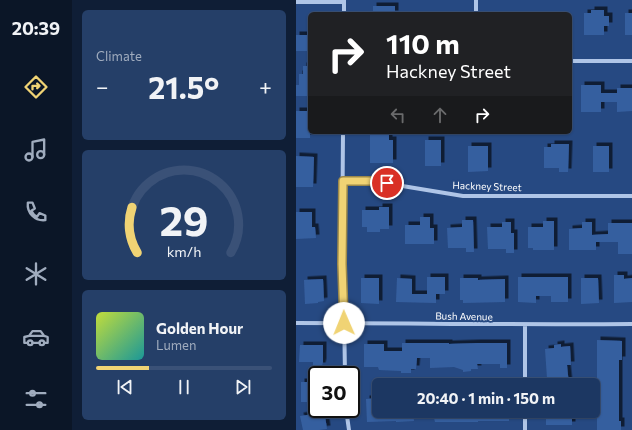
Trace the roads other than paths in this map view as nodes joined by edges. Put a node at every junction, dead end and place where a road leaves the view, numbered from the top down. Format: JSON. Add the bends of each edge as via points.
{"nodes":[{"id":1,"x":476,"y":0,"type":"edge"},
{"id":2,"x":344,"y":1,"type":"edge"},
{"id":3,"x":296,"y":2,"type":"edge"},
{"id":4,"x":344,"y":12,"type":"edge"},
{"id":5,"x":476,"y":12,"type":"edge"},
{"id":6,"x":572,"y":61,"type":"edge"},
{"id":7,"x":632,"y":61,"type":"edge"},
{"id":8,"x":343,"y":134,"type":"edge"},
{"id":9,"x":343,"y":181,"type":"junction"},
{"id":10,"x":632,"y":196,"type":"edge"},
{"id":11,"x":344,"y":323,"type":"junction"},
{"id":12,"x":296,"y":324,"type":"edge"},
{"id":13,"x":524,"y":324,"type":"junction"},
{"id":14,"x":632,"y":324,"type":"edge"},
{"id":15,"x":345,"y":366,"type":"edge"},
{"id":16,"x":525,"y":378,"type":"edge"},
{"id":17,"x":347,"y":418,"type":"edge"},
{"id":18,"x":525,"y":418,"type":"edge"},
{"id":19,"x":349,"y":430,"type":"edge"},
{"id":20,"x":525,"y":430,"type":"edge"}],
"edges":[{"from":1,"to":5,"type":"street"},
{"from":2,"to":3,"type":"street"},
{"from":2,"to":4,"type":"street"},
{"from":6,"to":7,"type":"street"},
{"from":8,"to":9,"type":"street"},
{"from":9,"to":10,"type":"street","name":"Hackney Street","via":[[372,181],[463,196]]},
{"from":9,"to":11,"type":"street"},
{"from":11,"to":12,"type":"street","name":"Bush Avenue"},
{"from":11,"to":13,"type":"street","name":"Bush Avenue"},
{"from":11,"to":15,"type":"street"},
{"from":13,"to":14,"type":"street","name":"Bush Avenue"},
{"from":13,"to":16,"type":"street"},
{"from":17,"to":19,"type":"street"},
{"from":18,"to":20,"type":"street"}]}
